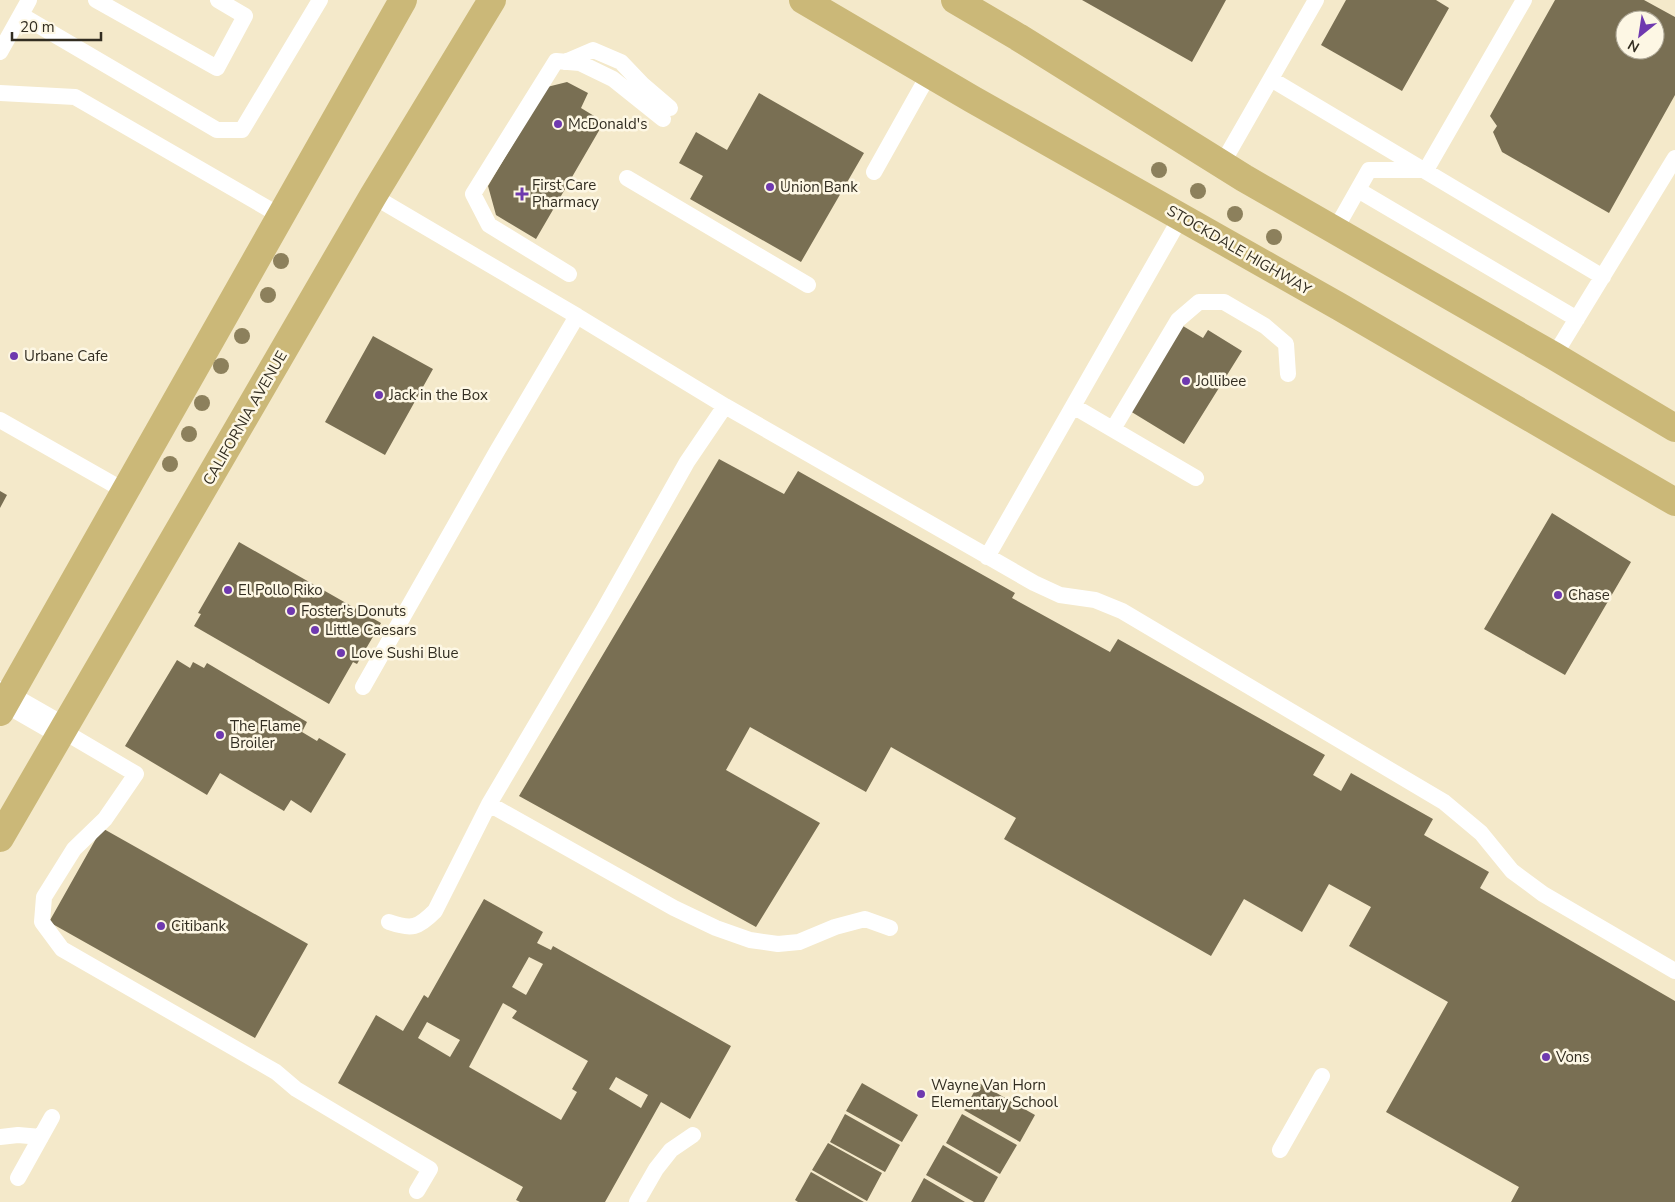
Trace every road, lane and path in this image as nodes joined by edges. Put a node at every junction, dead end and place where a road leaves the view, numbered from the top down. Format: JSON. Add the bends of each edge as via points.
{"nodes":[{"id":1,"x":29,"y":0,"type":"edge"},
{"id":2,"x":96,"y":0,"type":"edge"},
{"id":3,"x":218,"y":0,"type":"edge"},
{"id":4,"x":320,"y":0,"type":"edge"},
{"id":5,"x":403,"y":0,"type":"edge"},
{"id":6,"x":492,"y":0,"type":"edge"},
{"id":7,"x":803,"y":0,"type":"edge"},
{"id":8,"x":954,"y":0,"type":"edge"},
{"id":9,"x":1316,"y":0,"type":"edge"},
{"id":10,"x":1524,"y":0,"type":"edge"},
{"id":11,"x":21,"y":14,"type":"junction"},
{"id":12,"x":0,"y":52,"type":"edge"},
{"id":13,"x":929,"y":74,"type":"junction"},
{"id":14,"x":1270,"y":79,"type":"junction"},
{"id":15,"x":0,"y":93,"type":"edge"},
{"id":16,"x":666,"y":113,"type":"dead end"},
{"id":17,"x":1675,"y":158,"type":"edge"},
{"id":18,"x":1222,"y":164,"type":"junction"},
{"id":19,"x":1426,"y":170,"type":"junction"},
{"id":20,"x":874,"y":172,"type":"dead end"},
{"id":21,"x":627,"y":178,"type":"dead end"},
{"id":22,"x":1358,"y":190,"type":"junction"},
{"id":23,"x":374,"y":196,"type":"junction"},
{"id":24,"x":281,"y":216,"type":"junction"},
{"id":25,"x":1181,"y":217,"type":"junction"},
{"id":26,"x":1335,"y":230,"type":"junction"},
{"id":27,"x":570,"y":274,"type":"dead end"},
{"id":28,"x":1603,"y":277,"type":"junction"},
{"id":29,"x":808,"y":285,"type":"dead end"},
{"id":30,"x":577,"y":316,"type":"junction"},
{"id":31,"x":1577,"y":319,"type":"junction"},
{"id":32,"x":1554,"y":356,"type":"junction"},
{"id":33,"x":1288,"y":374,"type":"dead end"},
{"id":34,"x":725,"y":406,"type":"junction"},
{"id":35,"x":1073,"y":406,"type":"junction"},
{"id":36,"x":0,"y":420,"type":"edge"},
{"id":37,"x":1675,"y":428,"type":"edge"},
{"id":38,"x":1113,"y":429,"type":"junction"},
{"id":39,"x":1196,"y":478,"type":"dead end"},
{"id":40,"x":125,"y":491,"type":"junction"},
{"id":41,"x":1675,"y":502,"type":"edge"},
{"id":42,"x":987,"y":557,"type":"junction"},
{"id":43,"x":363,"y":687,"type":"dead end"},
{"id":44,"x":2,"y":702,"type":"edge"},
{"id":45,"x":63,"y":732,"type":"junction"},
{"id":46,"x":490,"y":804,"type":"junction"},
{"id":47,"x":0,"y":838,"type":"edge"},
{"id":48,"x":390,"y":922,"type":"dead end"},
{"id":49,"x":890,"y":928,"type":"dead end"},
{"id":50,"x":1675,"y":971,"type":"edge"},
{"id":51,"x":1322,"y":1076,"type":"dead end"},
{"id":52,"x":52,"y":1117,"type":"dead end"},
{"id":53,"x":694,"y":1136,"type":"dead end"},
{"id":54,"x":0,"y":1137,"type":"edge"},
{"id":55,"x":41,"y":1137,"type":"junction"},
{"id":56,"x":1280,"y":1150,"type":"dead end"},
{"id":57,"x":18,"y":1178,"type":"dead end"},
{"id":58,"x":417,"y":1191,"type":"dead end"},
{"id":59,"x":637,"y":1202,"type":"edge"}],
"edges":[{"from":1,"to":11,"type":"lane"},
{"from":2,"to":3,"type":"lane","via":[[217,68],[245,16]]},
{"from":4,"to":11,"type":"lane","via":[[242,130],[217,130]]},
{"from":5,"to":24,"type":"main road"},
{"from":6,"to":23,"type":"main road","name":"CALIFORNIA AVENUE"},
{"from":7,"to":13,"type":"main road","name":"STOCKDALE HIGHWAY"},
{"from":8,"to":18,"type":"main road"},
{"from":9,"to":14,"type":"lane"},
{"from":10,"to":19,"type":"lane"},
{"from":11,"to":12,"type":"lane"},
{"from":13,"to":20,"type":"lane"},
{"from":13,"to":25,"type":"main road","name":"STOCKDALE HIGHWAY"},
{"from":14,"to":18,"type":"lane"},
{"from":14,"to":19,"type":"lane"},
{"from":15,"to":24,"type":"lane","via":[[75,97]]},
{"from":16,"to":27,"type":"lane","via":[[580,63],[556,61],[473,194],[488,225]]},
{"from":17,"to":28,"type":"lane"},
{"from":18,"to":26,"type":"main road"},
{"from":19,"to":22,"type":"lane","via":[[1369,170]]},
{"from":19,"to":28,"type":"lane"},
{"from":21,"to":29,"type":"lane"},
{"from":22,"to":26,"type":"lane"},
{"from":22,"to":31,"type":"lane"},
{"from":23,"to":30,"type":"lane"},
{"from":23,"to":45,"type":"main road","name":"CALIFORNIA AVENUE"},
{"from":24,"to":40,"type":"main road"},
{"from":25,"to":35,"type":"lane"},
{"from":25,"to":41,"type":"main road","name":"STOCKDALE HIGHWAY"},
{"from":26,"to":32,"type":"main road"},
{"from":28,"to":31,"type":"lane"},
{"from":30,"to":34,"type":"lane"},
{"from":30,"to":43,"type":"lane"},
{"from":31,"to":32,"type":"lane"},
{"from":32,"to":37,"type":"main road"},
{"from":33,"to":38,"type":"lane","via":[[1286,344],[1265,326],[1224,302],[1199,302],[1178,320]]},
{"from":34,"to":42,"type":"lane"},
{"from":34,"to":46,"type":"lane","via":[[687,462]]},
{"from":35,"to":38,"type":"lane"},
{"from":35,"to":42,"type":"lane"},
{"from":36,"to":40,"type":"lane"},
{"from":38,"to":39,"type":"lane"},
{"from":40,"to":44,"type":"main road"},
{"from":42,"to":50,"type":"lane","via":[[1060,595],[1095,600],[1122,611],[1371,758],[1444,802],[1481,833],[1512,871],[1544,894]]},
{"from":44,"to":45,"type":"street"},
{"from":45,"to":47,"type":"main road","name":"CALIFORNIA AVENUE"},
{"from":45,"to":58,"type":"lane","via":[[136,774],[105,819],[74,848],[44,897],[42,922],[62,949],[276,1072],[296,1089],[430,1169]]},
{"from":46,"to":48,"type":"lane","via":[[435,911],[422,924],[405,928]]},
{"from":46,"to":49,"type":"lane","via":[[674,908],[750,940],[778,944],[799,942],[866,919]]},
{"from":51,"to":56,"type":"lane"},
{"from":52,"to":55,"type":"lane"},
{"from":53,"to":59,"type":"lane","via":[[671,1150]]},
{"from":54,"to":55,"type":"lane"},
{"from":55,"to":57,"type":"lane"}]}
